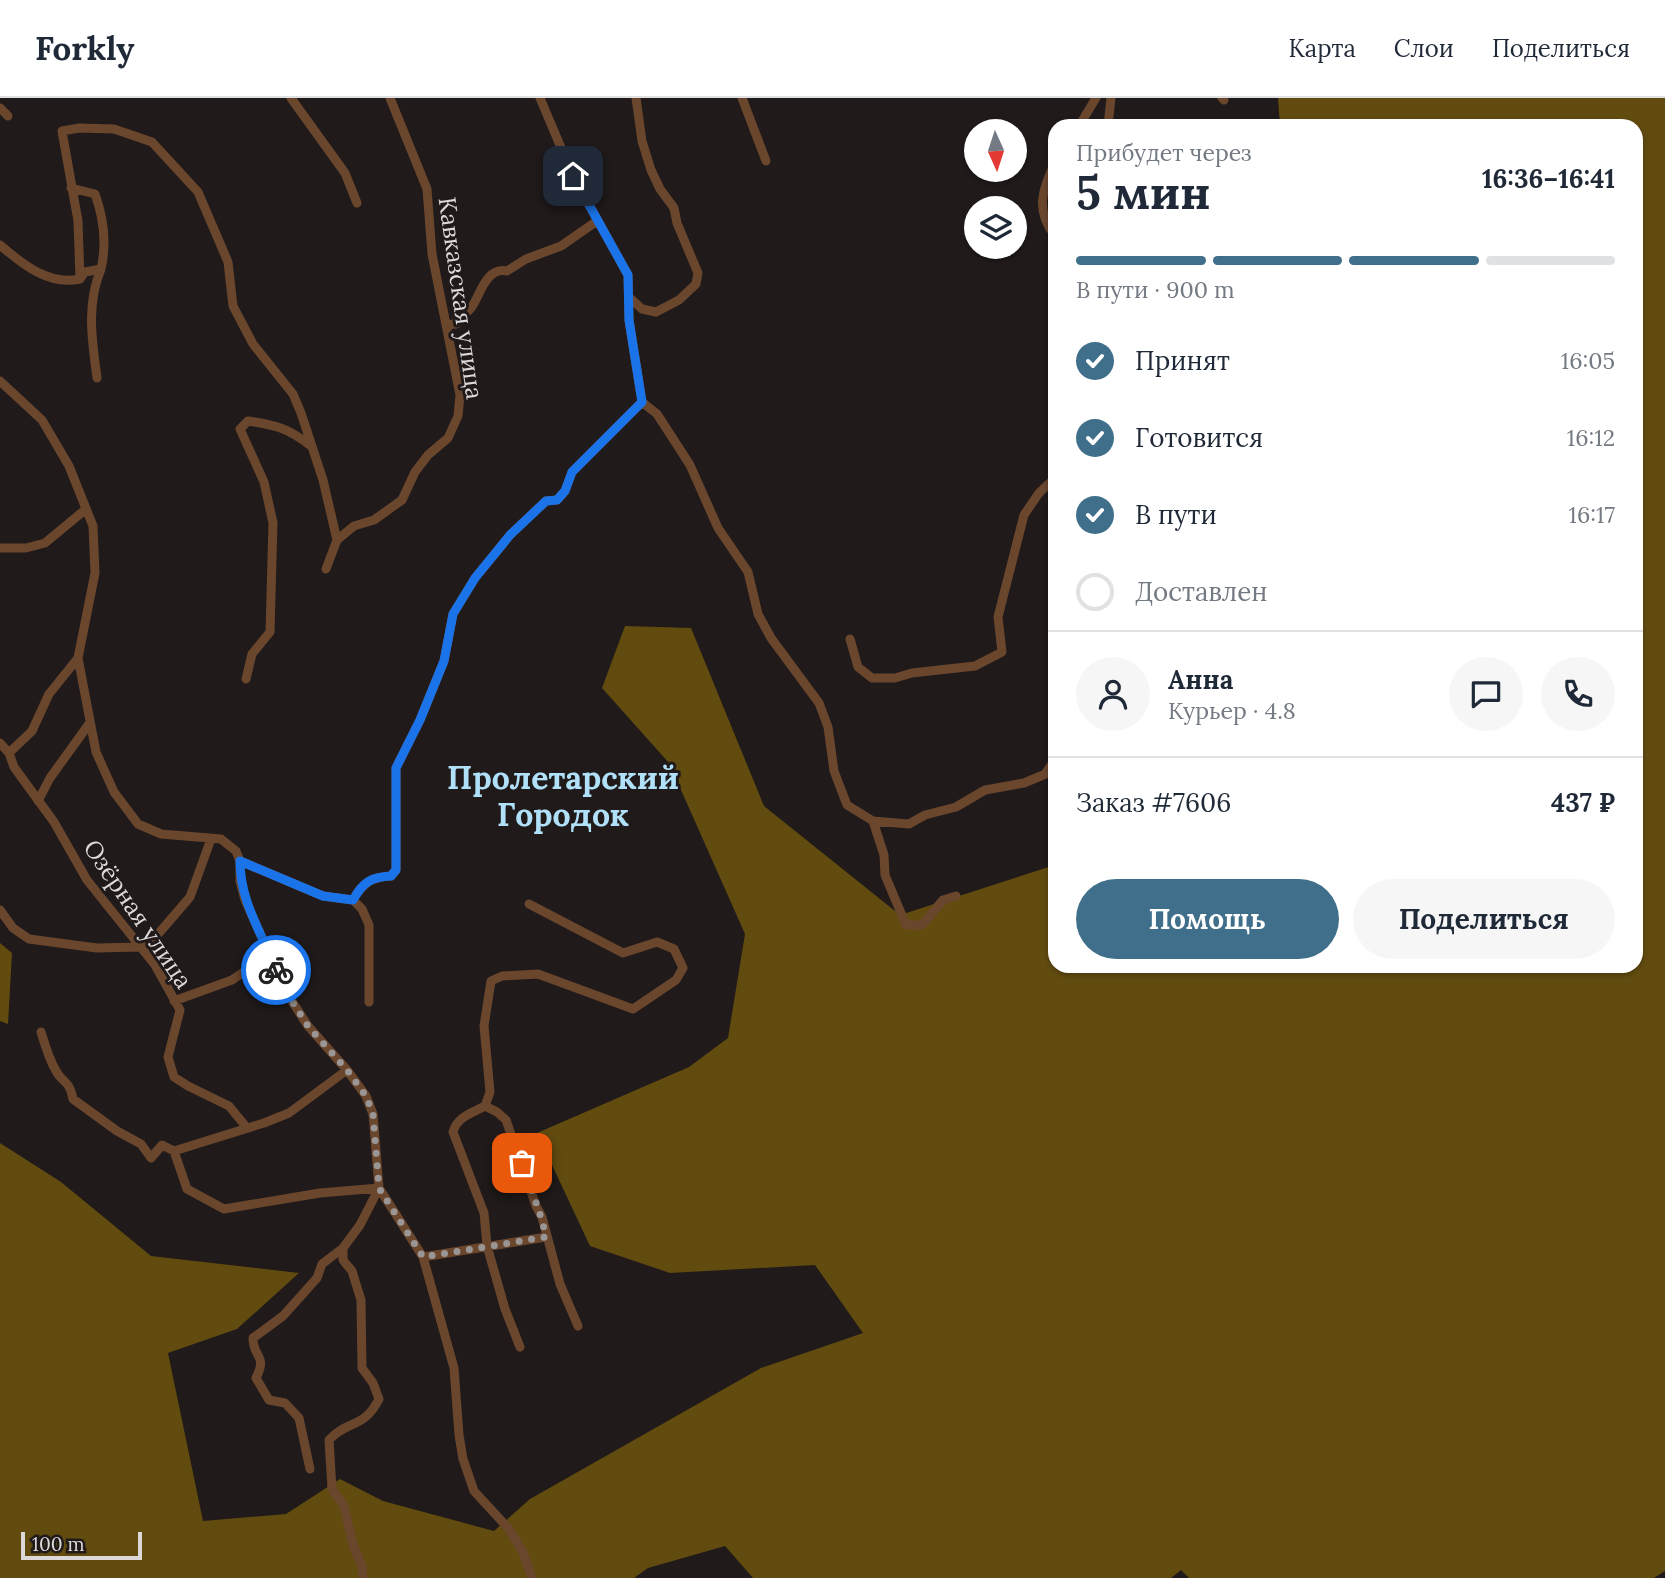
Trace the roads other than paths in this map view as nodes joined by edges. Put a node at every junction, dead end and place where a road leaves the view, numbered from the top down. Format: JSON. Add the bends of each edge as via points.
{"nodes":[{"id":1,"x":291,"y":98,"type":"edge"},
{"id":2,"x":390,"y":98,"type":"edge"},
{"id":3,"x":540,"y":98,"type":"edge"},
{"id":4,"x":636,"y":98,"type":"edge"},
{"id":5,"x":742,"y":98,"type":"edge"},
{"id":6,"x":1096,"y":98,"type":"edge"},
{"id":7,"x":1111,"y":98,"type":"edge"},
{"id":8,"x":0,"y":108,"type":"edge"},
{"id":9,"x":8,"y":116,"type":"dead end"},
{"id":10,"x":1083,"y":119,"type":"edge"},
{"id":11,"x":1109,"y":119,"type":"edge"},
{"id":12,"x":766,"y":162,"type":"dead end"},
{"id":13,"x":1048,"y":176,"type":"edge"},
{"id":14,"x":71,"y":188,"type":"junction"},
{"id":15,"x":357,"y":203,"type":"dead end"},
{"id":16,"x":597,"y":221,"type":"junction"},
{"id":17,"x":1048,"y":227,"type":"edge"},
{"id":18,"x":0,"y":246,"type":"edge"},
{"id":19,"x":101,"y":269,"type":"junction"},
{"id":20,"x":80,"y":279,"type":"junction"},
{"id":21,"x":629,"y":296,"type":"junction"},
{"id":22,"x":446,"y":324,"type":"junction"},
{"id":23,"x":97,"y":378,"type":"dead end"},
{"id":24,"x":0,"y":381,"type":"edge"},
{"id":25,"x":642,"y":402,"type":"junction"},
{"id":26,"x":312,"y":447,"type":"junction"},
{"id":27,"x":1048,"y":485,"type":"edge"},
{"id":28,"x":86,"y":509,"type":"junction"},
{"id":29,"x":337,"y":540,"type":"junction"},
{"id":30,"x":0,"y":548,"type":"edge"},
{"id":31,"x":326,"y":569,"type":"dead end"},
{"id":32,"x":850,"y":639,"type":"dead end"},
{"id":33,"x":78,"y":658,"type":"junction"},
{"id":34,"x":246,"y":679,"type":"dead end"},
{"id":35,"x":89,"y":724,"type":"junction"},
{"id":36,"x":0,"y":743,"type":"edge"},
{"id":37,"x":9,"y":753,"type":"junction"},
{"id":38,"x":1048,"y":773,"type":"edge"},
{"id":39,"x":38,"y":801,"type":"junction"},
{"id":40,"x":873,"y":821,"type":"junction"},
{"id":41,"x":211,"y":839,"type":"junction"},
{"id":42,"x":240,"y":861,"type":"junction"},
{"id":43,"x":956,"y":896,"type":"dead end"},
{"id":44,"x":353,"y":900,"type":"junction"},
{"id":45,"x":529,"y":904,"type":"dead end"},
{"id":46,"x":0,"y":909,"type":"edge"},
{"id":47,"x":139,"y":947,"type":"junction"},
{"id":48,"x":270,"y":954,"type":"junction"},
{"id":49,"x":174,"y":1000,"type":"junction"},
{"id":50,"x":369,"y":1002,"type":"dead end"},
{"id":51,"x":41,"y":1032,"type":"dead end"},
{"id":52,"x":347,"y":1070,"type":"junction"},
{"id":53,"x":485,"y":1106,"type":"junction"},
{"id":54,"x":247,"y":1128,"type":"junction"},
{"id":55,"x":174,"y":1151,"type":"junction"},
{"id":56,"x":379,"y":1188,"type":"junction"},
{"id":57,"x":546,"y":1237,"type":"junction"},
{"id":58,"x":487,"y":1246,"type":"junction"},
{"id":59,"x":343,"y":1248,"type":"junction"},
{"id":60,"x":423,"y":1257,"type":"junction"},
{"id":61,"x":578,"y":1326,"type":"dead end"},
{"id":62,"x":520,"y":1347,"type":"dead end"},
{"id":63,"x":310,"y":1469,"type":"dead end"},
{"id":64,"x":363,"y":1578,"type":"edge"},
{"id":65,"x":532,"y":1578,"type":"edge"}],
"edges":[{"from":1,"to":15,"type":"street","via":[[345,173]]},
{"from":2,"to":22,"type":"street","name":"Кавказская улица","via":[[426,189],[432,254]]},
{"from":3,"to":16,"type":"street"},
{"from":4,"to":21,"type":"street","via":[[651,170],[674,208],[698,274],[696,284],[679,300],[656,312],[642,309]]},
{"from":5,"to":12,"type":"street"},
{"from":6,"to":10,"type":"street"},
{"from":7,"to":11,"type":"street"},
{"from":8,"to":9,"type":"street"},
{"from":13,"to":17,"type":"street","via":[[1042,210]]},
{"from":14,"to":19,"type":"street","via":[[95,194],[105,250]]},
{"from":14,"to":20,"type":"street","via":[[78,222]]},
{"from":14,"to":26,"type":"street","via":[[62,131],[114,129],[152,142],[198,192],[228,261],[233,306],[253,344],[293,394]]},
{"from":16,"to":21,"type":"street","via":[[628,275]]},
{"from":16,"to":22,"type":"street","via":[[561,246],[491,275],[470,310],[456,324]]},
{"from":18,"to":20,"type":"street","via":[[25,267],[55,279]]},
{"from":19,"to":20,"type":"street","via":[[85,272]]},
{"from":19,"to":23,"type":"street","via":[[90,323]]},
{"from":21,"to":25,"type":"street"},
{"from":22,"to":29,"type":"street","name":"Кавказская улица","via":[[460,395],[458,416],[448,438],[415,472],[402,500]]},
{"from":24,"to":28,"type":"street","via":[[42,420],[69,466]]},
{"from":25,"to":40,"type":"street","via":[[657,414],[690,465],[718,528],[748,572],[758,614],[771,638],[819,703],[828,727],[834,771],[847,805]]},
{"from":25,"to":44,"type":"street","via":[[572,472],[557,500],[546,501],[510,535],[453,614],[444,661],[396,768],[396,870],[362,885]]},
{"from":26,"to":29,"type":"street"},
{"from":26,"to":34,"type":"street","via":[[292,431],[270,424],[247,421],[240,429],[264,482],[273,523],[270,632],[251,653]]},
{"from":27,"to":32,"type":"street","via":[[1024,515],[998,617],[1002,652],[975,666],[872,678],[858,667]]},
{"from":28,"to":30,"type":"street","via":[[45,543]]},
{"from":28,"to":33,"type":"street","via":[[93,526],[95,573]]},
{"from":29,"to":31,"type":"street"},
{"from":33,"to":35,"type":"street"},
{"from":33,"to":37,"type":"street","via":[[49,694],[32,731]]},
{"from":35,"to":39,"type":"street"},
{"from":35,"to":41,"type":"street","via":[[114,792],[138,824],[161,834]]},
{"from":36,"to":37,"type":"street","name":"Озёрная улица"},
{"from":37,"to":39,"type":"street","name":"Озёрная улица"},
{"from":38,"to":40,"type":"street","via":[[985,790],[956,807],[909,824]]},
{"from":39,"to":47,"type":"street","name":"Озёрная улица","via":[[86,880]]},
{"from":40,"to":43,"type":"street","via":[[885,875],[906,925],[922,925],[943,900]]},
{"from":41,"to":42,"type":"street","via":[[221,839],[236,851]]},
{"from":41,"to":47,"type":"street","via":[[190,897],[159,933]]},
{"from":42,"to":44,"type":"street","via":[[323,896]]},
{"from":42,"to":48,"type":"street","via":[[245,900]]},
{"from":44,"to":50,"type":"street","via":[[369,925]]},
{"from":45,"to":53,"type":"street","via":[[623,953],[657,942],[674,949],[683,968],[676,980],[633,1009],[538,974],[491,981],[484,1026],[490,1092]]},
{"from":46,"to":47,"type":"street","via":[[13,928],[29,939],[97,948]]},
{"from":47,"to":49,"type":"street","name":"Озёрная улица"},
{"from":48,"to":49,"type":"street","via":[[232,980]]},
{"from":48,"to":52,"type":"street","via":[[308,1026]]},
{"from":49,"to":54,"type":"street","name":"Озёрная улица","via":[[180,1010],[168,1057],[174,1077],[229,1106]]},
{"from":51,"to":55,"type":"street","via":[[57,1074],[71,1087],[73,1099],[141,1144],[151,1158],[162,1145]]},
{"from":52,"to":54,"type":"street","via":[[289,1113]]},
{"from":52,"to":56,"type":"street","via":[[373,1114]]},
{"from":53,"to":57,"type":"street","via":[[506,1120]]},
{"from":53,"to":58,"type":"street","via":[[466,1115],[453,1132],[484,1213]]},
{"from":54,"to":55,"type":"street"},
{"from":55,"to":56,"type":"street","via":[[187,1189],[224,1209]]},
{"from":56,"to":59,"type":"street"},
{"from":56,"to":60,"type":"street"},
{"from":57,"to":58,"type":"street"},
{"from":57,"to":61,"type":"street"},
{"from":58,"to":60,"type":"street"},
{"from":58,"to":62,"type":"street"},
{"from":59,"to":63,"type":"street","via":[[322,1264],[317,1278],[283,1316],[253,1338],[262,1366],[256,1378],[269,1400],[285,1403],[299,1418]]},
{"from":59,"to":64,"type":"street","via":[[361,1300],[362,1368],[379,1399],[357,1425],[336,1432],[329,1440],[332,1489],[344,1506]]},
{"from":60,"to":65,"type":"street","via":[[454,1368],[459,1435],[474,1491],[508,1528]]}]}
